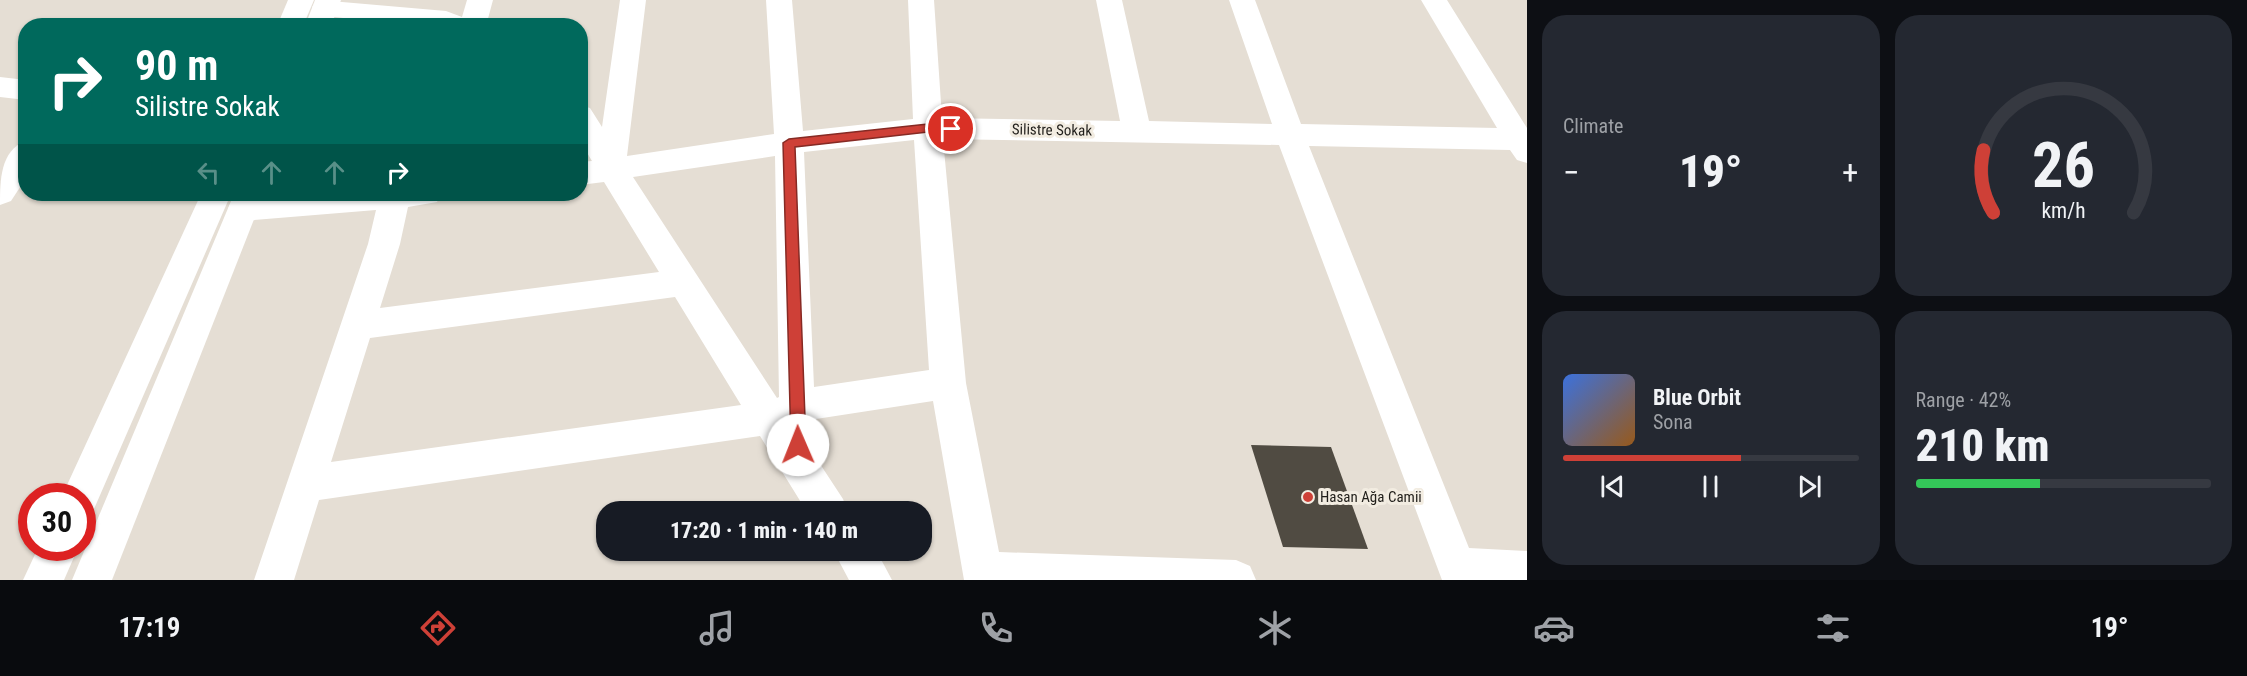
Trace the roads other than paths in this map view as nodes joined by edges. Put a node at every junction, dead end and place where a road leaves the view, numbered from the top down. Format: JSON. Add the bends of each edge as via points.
{"nodes":[{"id":1,"x":480,"y":0,"type":"edge"},
{"id":2,"x":633,"y":0,"type":"edge"},
{"id":3,"x":779,"y":0,"type":"edge"},
{"id":4,"x":921,"y":0,"type":"edge"},
{"id":5,"x":1109,"y":0,"type":"edge"},
{"id":6,"x":1242,"y":0,"type":"edge"},
{"id":7,"x":1434,"y":0,"type":"edge"},
{"id":8,"x":318,"y":8,"type":"edge"},
{"id":9,"x":302,"y":18,"type":"edge"},
{"id":10,"x":398,"y":18,"type":"edge"},
{"id":11,"x":475,"y":18,"type":"edge"},
{"id":12,"x":0,"y":87,"type":"edge"},
{"id":13,"x":18,"y":89,"type":"edge"},
{"id":14,"x":928,"y":128,"type":"junction"},
{"id":15,"x":1137,"y":132,"type":"junction"},
{"id":16,"x":588,"y":135,"type":"edge"},
{"id":17,"x":1290,"y":135,"type":"junction"},
{"id":18,"x":789,"y":143,"type":"junction"},
{"id":19,"x":1524,"y":143,"type":"edge"},
{"id":20,"x":18,"y":165,"type":"edge"},
{"id":21,"x":602,"y":171,"type":"edge"},
{"id":22,"x":0,"y":193,"type":"edge"},
{"id":23,"x":235,"y":201,"type":"edge"},
{"id":24,"x":235,"y":201,"type":"edge"},
{"id":25,"x":402,"y":201,"type":"edge"},
{"id":26,"x":684,"y":282,"type":"junction"},
{"id":27,"x":358,"y":325,"type":"junction"},
{"id":28,"x":948,"y":383,"type":"junction"},
{"id":29,"x":783,"y":412,"type":"junction"},
{"id":30,"x":88,"y":483,"type":"edge"},
{"id":31,"x":306,"y":484,"type":"junction"},
{"id":32,"x":822,"y":501,"type":"edge"},
{"id":33,"x":52,"y":561,"type":"edge"},
{"id":34,"x":860,"y":561,"type":"edge"},
{"id":35,"x":1527,"y":571,"type":"edge"},
{"id":36,"x":1460,"y":573,"type":"edge"},
{"id":37,"x":983,"y":576,"type":"edge"},
{"id":38,"x":43,"y":580,"type":"edge"},
{"id":39,"x":92,"y":580,"type":"edge"},
{"id":40,"x":274,"y":580,"type":"edge"},
{"id":41,"x":872,"y":580,"type":"edge"},
{"id":42,"x":1236,"y":580,"type":"edge"}],
"edges":[{"from":1,"to":11,"type":"street"},
{"from":2,"to":21,"type":"street"},
{"from":3,"to":18,"type":"street"},
{"from":4,"to":14,"type":"street"},
{"from":5,"to":15,"type":"street"},
{"from":6,"to":17,"type":"street"},
{"from":7,"to":19,"type":"street"},
{"from":8,"to":9,"type":"street"},
{"from":8,"to":10,"type":"street"},
{"from":12,"to":13,"type":"street"},
{"from":14,"to":15,"type":"street","name":"Silistre Sokak"},
{"from":14,"to":18,"type":"street","name":"Silistre Sokak"},
{"from":14,"to":28,"type":"street"},
{"from":15,"to":17,"type":"street","name":"Silistre Sokak"},
{"from":16,"to":21,"type":"street"},
{"from":17,"to":19,"type":"street","name":"Silistre Sokak"},
{"from":17,"to":36,"type":"street"},
{"from":18,"to":21,"type":"street","name":"Silistre Sokak"},
{"from":18,"to":29,"type":"street"},
{"from":20,"to":22,"type":"street"},
{"from":21,"to":26,"type":"street"},
{"from":23,"to":30,"type":"street"},
{"from":24,"to":39,"type":"street"},
{"from":25,"to":27,"type":"street"},
{"from":26,"to":27,"type":"street"},
{"from":26,"to":29,"type":"street"},
{"from":27,"to":31,"type":"street"},
{"from":28,"to":29,"type":"street"},
{"from":28,"to":37,"type":"street"},
{"from":29,"to":31,"type":"street"},
{"from":29,"to":32,"type":"street","via":[[799,464]]},
{"from":31,"to":40,"type":"street"},
{"from":33,"to":38,"type":"street"},
{"from":34,"to":41,"type":"street"},
{"from":35,"to":36,"type":"street"},
{"from":37,"to":42,"type":"street"}]}
